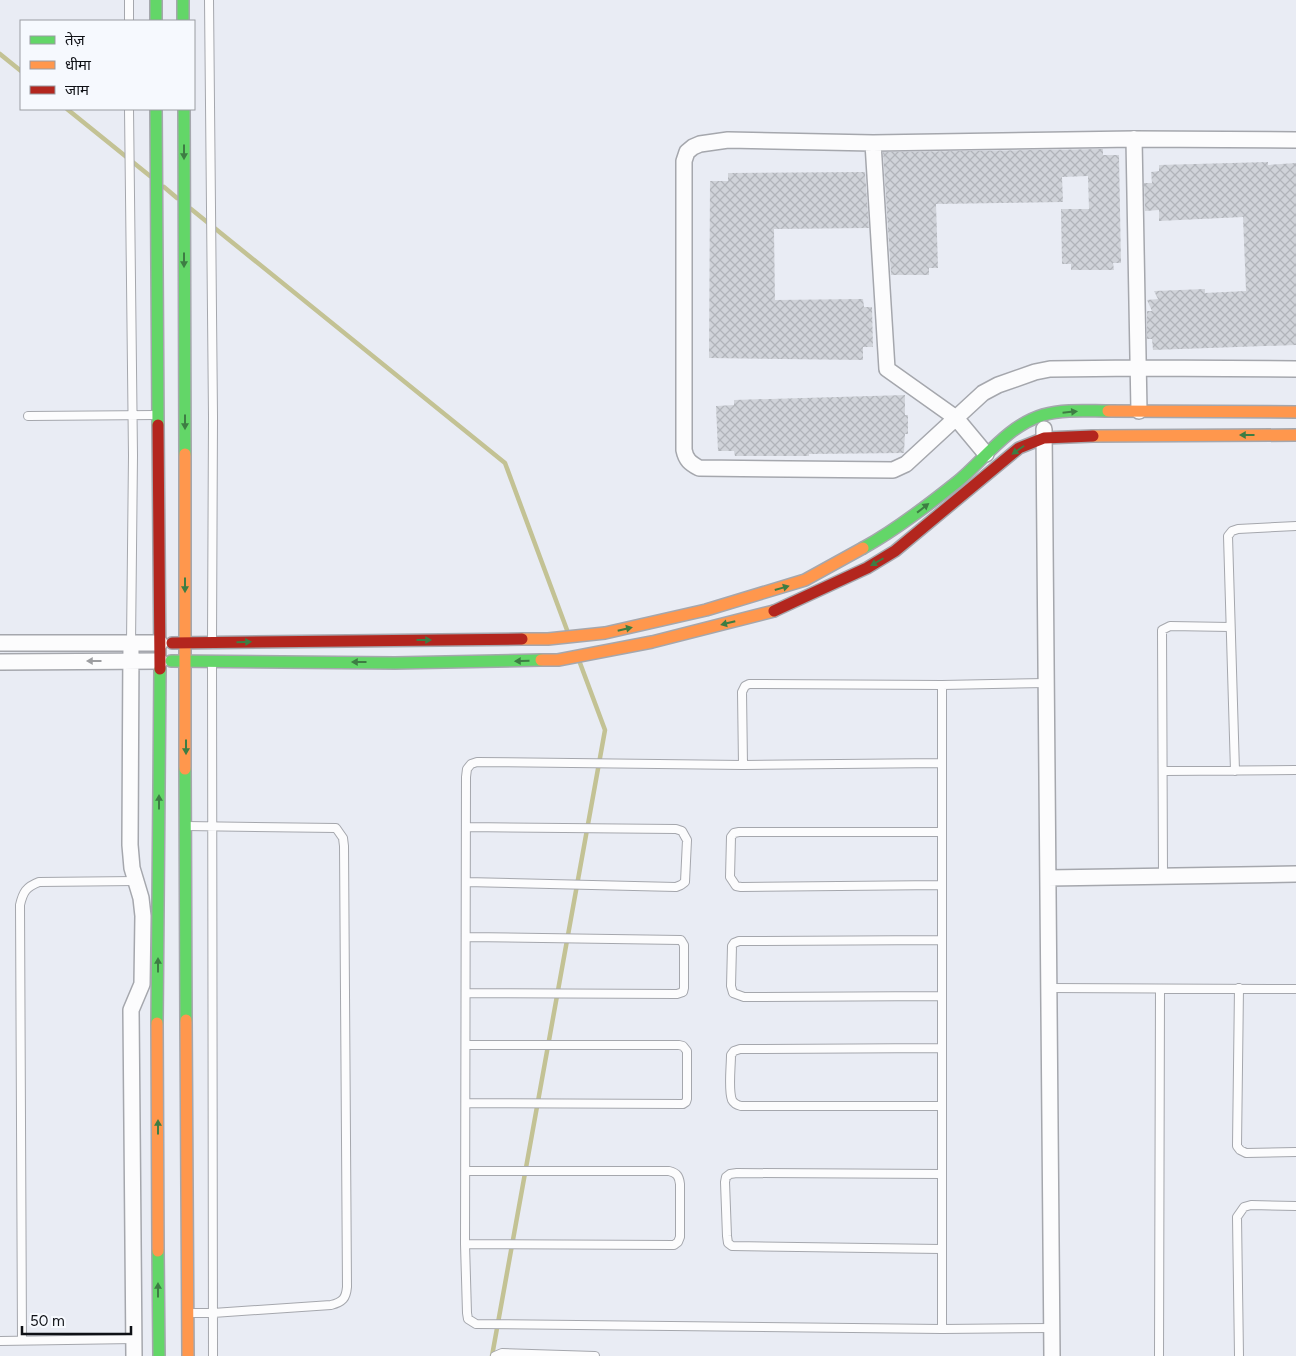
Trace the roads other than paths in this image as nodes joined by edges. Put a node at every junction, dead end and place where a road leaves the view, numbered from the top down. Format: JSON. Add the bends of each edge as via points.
{"nodes":[{"id":1,"x":128,"y":0,"type":"edge"},
{"id":2,"x":156,"y":0,"type":"edge"},
{"id":3,"x":183,"y":0,"type":"edge"},
{"id":4,"x":208,"y":0,"type":"edge"},
{"id":5,"x":129,"y":20,"type":"edge"},
{"id":6,"x":156,"y":20,"type":"edge"},
{"id":7,"x":183,"y":20,"type":"edge"},
{"id":8,"x":129,"y":110,"type":"edge"},
{"id":9,"x":156,"y":110,"type":"edge"},
{"id":10,"x":184,"y":110,"type":"edge"},
{"id":11,"x":1134,"y":139,"type":"junction"},
{"id":12,"x":1296,"y":140,"type":"edge"},
{"id":13,"x":873,"y":143,"type":"junction"},
{"id":14,"x":1138,"y":368,"type":"junction"},
{"id":15,"x":1296,"y":369,"type":"edge"},
{"id":16,"x":1139,"y":411,"type":"junction"},
{"id":17,"x":1296,"y":412,"type":"edge"},
{"id":18,"x":132,"y":415,"type":"junction"},
{"id":19,"x":158,"y":415,"type":"junction"},
{"id":20,"x":1044,"y":415,"type":"junction"},
{"id":21,"x":28,"y":416,"type":"dead end"},
{"id":22,"x":956,"y":418,"type":"junction"},
{"id":23,"x":1296,"y":435,"type":"edge"},
{"id":24,"x":1044,"y":438,"type":"junction"},
{"id":25,"x":986,"y":454,"type":"junction"},
{"id":26,"x":1296,"y":526,"type":"edge"},
{"id":27,"x":1230,"y":627,"type":"junction"},
{"id":28,"x":185,"y":642,"type":"junction"},
{"id":29,"x":0,"y":643,"type":"edge"},
{"id":30,"x":131,"y":643,"type":"junction"},
{"id":31,"x":160,"y":643,"type":"junction"},
{"id":32,"x":212,"y":643,"type":"junction"},
{"id":33,"x":131,"y":661,"type":"junction"},
{"id":34,"x":160,"y":661,"type":"junction"},
{"id":35,"x":186,"y":661,"type":"junction"},
{"id":36,"x":212,"y":661,"type":"junction"},
{"id":37,"x":0,"y":662,"type":"edge"},
{"id":38,"x":1046,"y":683,"type":"junction"},
{"id":39,"x":942,"y":685,"type":"junction"},
{"id":40,"x":942,"y":763,"type":"junction"},
{"id":41,"x":743,"y":765,"type":"junction"},
{"id":42,"x":1296,"y":770,"type":"edge"},
{"id":43,"x":1164,"y":771,"type":"junction"},
{"id":44,"x":1235,"y":771,"type":"junction"},
{"id":45,"x":186,"y":826,"type":"junction"},
{"id":46,"x":212,"y":827,"type":"junction"},
{"id":47,"x":466,"y":827,"type":"junction"},
{"id":48,"x":942,"y":832,"type":"junction"},
{"id":49,"x":1296,"y":874,"type":"edge"},
{"id":50,"x":1163,"y":875,"type":"junction"},
{"id":51,"x":1048,"y":878,"type":"junction"},
{"id":52,"x":136,"y":881,"type":"junction"},
{"id":53,"x":466,"y":882,"type":"junction"},
{"id":54,"x":942,"y":885,"type":"junction"},
{"id":55,"x":466,"y":938,"type":"junction"},
{"id":56,"x":942,"y":940,"type":"junction"},
{"id":57,"x":1049,"y":988,"type":"junction"},
{"id":58,"x":1239,"y":988,"type":"junction"},
{"id":59,"x":1160,"y":989,"type":"junction"},
{"id":60,"x":1296,"y":989,"type":"edge"},
{"id":61,"x":466,"y":993,"type":"junction"},
{"id":62,"x":942,"y":996,"type":"junction"},
{"id":63,"x":466,"y":1044,"type":"junction"},
{"id":64,"x":942,"y":1048,"type":"junction"},
{"id":65,"x":466,"y":1103,"type":"junction"},
{"id":66,"x":942,"y":1106,"type":"junction"},
{"id":67,"x":1296,"y":1152,"type":"edge"},
{"id":68,"x":466,"y":1171,"type":"junction"},
{"id":69,"x":942,"y":1174,"type":"junction"},
{"id":70,"x":1296,"y":1206,"type":"edge"},
{"id":71,"x":465,"y":1244,"type":"junction"},
{"id":72,"x":942,"y":1249,"type":"junction"},
{"id":73,"x":188,"y":1312,"type":"junction"},
{"id":74,"x":213,"y":1313,"type":"junction"},
{"id":75,"x":1052,"y":1328,"type":"junction"},
{"id":76,"x":942,"y":1329,"type":"junction"},
{"id":77,"x":134,"y":1339,"type":"junction"},
{"id":78,"x":22,"y":1340,"type":"junction"},
{"id":79,"x":0,"y":1341,"type":"edge"},
{"id":80,"x":134,"y":1356,"type":"edge"},
{"id":81,"x":159,"y":1356,"type":"edge"},
{"id":82,"x":188,"y":1356,"type":"edge"},
{"id":83,"x":213,"y":1356,"type":"edge"},
{"id":84,"x":495,"y":1356,"type":"edge"},
{"id":85,"x":595,"y":1356,"type":"edge"},
{"id":86,"x":1052,"y":1356,"type":"edge"},
{"id":87,"x":1159,"y":1356,"type":"edge"},
{"id":88,"x":1239,"y":1356,"type":"edge"}],
"edges":[{"from":1,"to":5,"type":"lane"},
{"from":2,"to":6,"type":"street"},
{"from":3,"to":7,"type":"street"},
{"from":4,"to":32,"type":"lane"},
{"from":8,"to":18,"type":"lane"},
{"from":9,"to":19,"type":"street"},
{"from":10,"to":28,"type":"street","one_way":true},
{"from":11,"to":12,"type":"street"},
{"from":11,"to":13,"type":"street"},
{"from":11,"to":14,"type":"street"},
{"from":13,"to":22,"type":"street","via":[[887,369]]},
{"from":13,"to":22,"type":"street","via":[[728,140],[700,144],[687,152],[684,161],[686,458],[699,468],[893,470],[906,464]]},
{"from":14,"to":15,"type":"street"},
{"from":14,"to":16,"type":"street"},
{"from":14,"to":22,"type":"street","via":[[1035,372],[991,388]]},
{"from":16,"to":17,"type":"street"},
{"from":20,"to":16,"type":"street","one_way":true,"via":[[1077,411]]},
{"from":18,"to":19,"type":"lane"},
{"from":18,"to":21,"type":"lane"},
{"from":18,"to":30,"type":"lane"},
{"from":19,"to":31,"type":"street"},
{"from":20,"to":24,"type":"street"},
{"from":20,"to":25,"type":"street","via":[[1025,423]]},
{"from":22,"to":25,"type":"street"},
{"from":23,"to":24,"type":"street","one_way":true},
{"from":24,"to":36,"type":"street","one_way":true,"via":[[1019,448],[895,551],[783,609],[652,642],[558,660],[395,663]]},
{"from":24,"to":38,"type":"street"},
{"from":32,"to":25,"type":"street","one_way":true,"via":[[563,637],[618,630],[706,610],[805,580],[872,543],[958,481]]},
{"from":26,"to":27,"type":"lane","via":[[1238,530],[1228,536]]},
{"from":27,"to":43,"type":"lane","via":[[1170,626],[1162,630]]},
{"from":27,"to":44,"type":"lane"},
{"from":28,"to":31,"type":"street"},
{"from":28,"to":32,"type":"street"},
{"from":28,"to":35,"type":"street"},
{"from":29,"to":30,"type":"street"},
{"from":30,"to":31,"type":"street"},
{"from":30,"to":33,"type":"street"},
{"from":31,"to":34,"type":"street"},
{"from":32,"to":36,"type":"lane"},
{"from":33,"to":34,"type":"street"},
{"from":33,"to":37,"type":"street","one_way":true},
{"from":33,"to":52,"type":"street","via":[[130,845]]},
{"from":34,"to":35,"type":"street"},
{"from":81,"to":34,"type":"street","one_way":true},
{"from":35,"to":36,"type":"street"},
{"from":35,"to":45,"type":"street","one_way":true},
{"from":36,"to":46,"type":"lane"},
{"from":38,"to":39,"type":"lane"},
{"from":38,"to":51,"type":"street"},
{"from":39,"to":40,"type":"lane"},
{"from":39,"to":41,"type":"lane","via":[[745,686],[742,692]]},
{"from":40,"to":41,"type":"lane"},
{"from":40,"to":48,"type":"lane"},
{"from":41,"to":47,"type":"lane","via":[[478,762],[467,769]]},
{"from":42,"to":44,"type":"lane"},
{"from":43,"to":44,"type":"lane"},
{"from":43,"to":50,"type":"lane"},
{"from":45,"to":46,"type":"lane"},
{"from":45,"to":73,"type":"street"},
{"from":46,"to":74,"type":"lane"},
{"from":46,"to":74,"type":"lane","via":[[328,827],[336,828],[343,838],[347,1287],[346,1297],[331,1305]]},
{"from":47,"to":53,"type":"lane"},
{"from":47,"to":53,"type":"lane","via":[[676,829],[682,830],[687,840],[685,882],[676,887]]},
{"from":48,"to":54,"type":"lane"},
{"from":48,"to":54,"type":"lane","via":[[734,833],[731,838],[730,877],[736,886],[741,887]]},
{"from":49,"to":50,"type":"street"},
{"from":50,"to":51,"type":"street"},
{"from":51,"to":57,"type":"street"},
{"from":52,"to":77,"type":"street","via":[[143,916],[143,976],[131,1010]]},
{"from":52,"to":78,"type":"lane","via":[[39,882],[23,892],[20,905]]},
{"from":53,"to":55,"type":"lane"},
{"from":54,"to":56,"type":"lane"},
{"from":55,"to":61,"type":"lane"},
{"from":55,"to":61,"type":"lane","via":[[681,940],[684,945],[684,988],[677,994]]},
{"from":56,"to":62,"type":"lane"},
{"from":56,"to":62,"type":"lane","via":[[739,941],[732,946],[731,986],[733,993],[744,997]]},
{"from":57,"to":59,"type":"lane"},
{"from":57,"to":75,"type":"street"},
{"from":58,"to":59,"type":"lane"},
{"from":58,"to":60,"type":"lane"},
{"from":58,"to":67,"type":"lane","via":[[1237,1146],[1246,1153]]},
{"from":59,"to":87,"type":"lane"},
{"from":61,"to":63,"type":"lane"},
{"from":62,"to":64,"type":"lane"},
{"from":63,"to":65,"type":"lane"},
{"from":63,"to":65,"type":"lane","via":[[679,1045],[686,1048],[687,1061],[686,1099],[683,1104]]},
{"from":64,"to":66,"type":"lane"},
{"from":64,"to":66,"type":"lane","via":[[740,1049],[731,1055],[730,1094],[735,1105],[741,1106]]},
{"from":65,"to":68,"type":"lane"},
{"from":66,"to":69,"type":"lane"},
{"from":68,"to":71,"type":"lane"},
{"from":68,"to":71,"type":"lane","via":[[675,1172],[680,1184],[680,1237],[674,1245]]},
{"from":69,"to":72,"type":"lane"},
{"from":69,"to":72,"type":"lane","via":[[736,1173],[726,1177],[725,1182],[727,1236],[732,1246]]},
{"from":70,"to":88,"type":"lane","via":[[1251,1205],[1244,1207],[1237,1218]]},
{"from":71,"to":76,"type":"lane","via":[[467,1313],[476,1324]]},
{"from":72,"to":76,"type":"lane"},
{"from":73,"to":74,"type":"lane"},
{"from":73,"to":82,"type":"street"},
{"from":74,"to":83,"type":"lane"},
{"from":75,"to":76,"type":"lane"},
{"from":75,"to":86,"type":"street"},
{"from":77,"to":78,"type":"lane"},
{"from":77,"to":80,"type":"street"},
{"from":78,"to":79,"type":"lane"},
{"from":84,"to":85,"type":"lane","via":[[502,1353]]}]}
